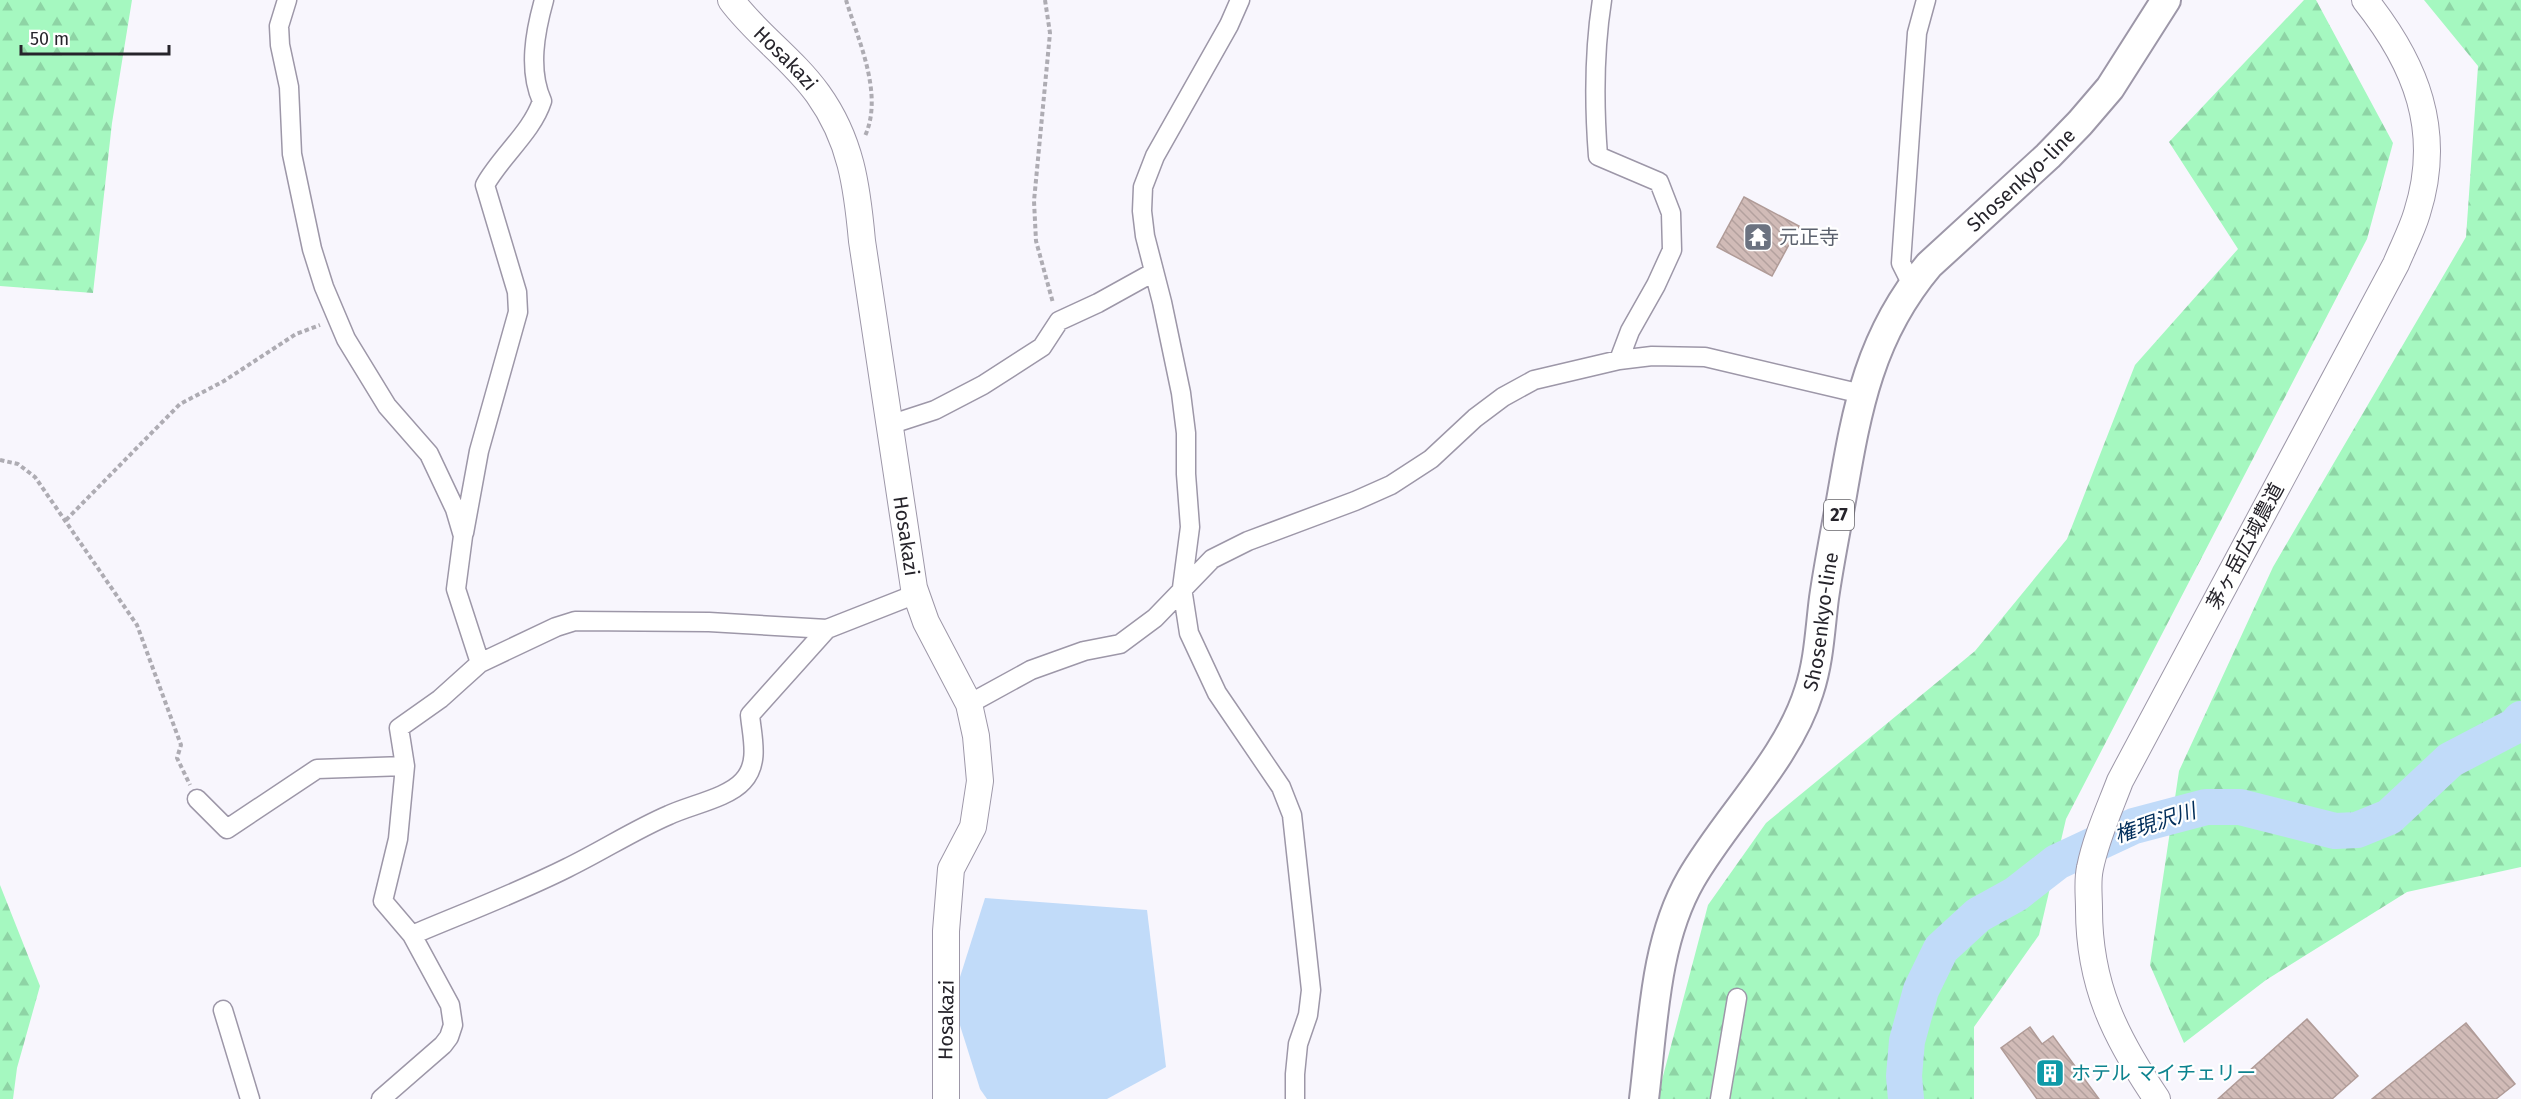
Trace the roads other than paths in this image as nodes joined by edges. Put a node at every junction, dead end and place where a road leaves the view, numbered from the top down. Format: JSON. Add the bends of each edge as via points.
{"nodes":[{"id":1,"x":287,"y":0,"type":"edge"},
{"id":2,"x":544,"y":0,"type":"edge"},
{"id":3,"x":731,"y":0,"type":"edge"},
{"id":4,"x":1240,"y":0,"type":"edge"},
{"id":5,"x":1602,"y":0,"type":"edge"},
{"id":6,"x":1926,"y":0,"type":"edge"},
{"id":7,"x":2166,"y":0,"type":"edge"},
{"id":8,"x":2365,"y":0,"type":"edge"},
{"id":9,"x":1154,"y":272,"type":"junction"},
{"id":10,"x":1912,"y":285,"type":"junction"},
{"id":11,"x":1619,"y":360,"type":"junction"},
{"id":12,"x":1862,"y":394,"type":"junction"},
{"id":13,"x":889,"y":425,"type":"junction"},
{"id":14,"x":463,"y":536,"type":"junction"},
{"id":15,"x":1182,"y":588,"type":"junction"},
{"id":16,"x":916,"y":594,"type":"junction"},
{"id":17,"x":827,"y":629,"type":"junction"},
{"id":18,"x":480,"y":663,"type":"junction"},
{"id":19,"x":969,"y":704,"type":"junction"},
{"id":20,"x":405,"y":766,"type":"junction"},
{"id":21,"x":197,"y":799,"type":"road end"},
{"id":22,"x":412,"y":935,"type":"junction"},
{"id":23,"x":1737,"y":998,"type":"dead end"},
{"id":24,"x":223,"y":1010,"type":"dead end"},
{"id":25,"x":250,"y":1099,"type":"edge"},
{"id":26,"x":381,"y":1099,"type":"edge"},
{"id":27,"x":946,"y":1099,"type":"edge"},
{"id":28,"x":1295,"y":1099,"type":"edge"},
{"id":29,"x":1644,"y":1099,"type":"edge"},
{"id":30,"x":1719,"y":1099,"type":"edge"},
{"id":31,"x":2157,"y":1099,"type":"edge"}],
"edges":[{"from":1,"to":14,"type":"street","via":[[279,26],[289,87],[292,154],[324,287],[346,339],[387,406],[429,454]]},
{"from":2,"to":14,"type":"street","via":[[535,51],[536,87],[542,101],[538,114],[495,166],[485,185],[517,292],[518,312],[479,451]]},
{"from":3,"to":13,"type":"main road","name":"Hosakazi","via":[[818,94],[845,143],[857,186]]},
{"from":4,"to":9,"type":"street","via":[[1155,156],[1143,187],[1145,236]]},
{"from":5,"to":11,"type":"street","via":[[1597,32],[1598,156],[1659,182],[1671,213],[1672,250]]},
{"from":6,"to":10,"type":"street","via":[[1917,33],[1901,263]]},
{"from":7,"to":10,"type":"main road","name":"Shosenkyo-line","number":"27","via":[[2103,97],[2048,156]]},
{"from":8,"to":31,"type":"main road","name":"茅ヶ岳広域農道","via":[[2408,65],[2420,93],[2426,119],[2428,167],[2417,213],[2396,264],[2120,781],[2089,870],[2089,923],[2097,978],[2116,1033]]},
{"from":9,"to":13,"type":"street","via":[[1059,321],[1042,347],[983,385],[935,410]]},
{"from":9,"to":15,"type":"street","via":[[1186,433],[1190,527]]},
{"from":10,"to":12,"type":"main road","name":"Shosenkyo-line","number":"27","via":[[1874,357]]},
{"from":11,"to":12,"type":"street","via":[[1705,357]]},
{"from":11,"to":15,"type":"street","via":[[1534,380],[1474,418],[1431,459],[1391,484],[1248,541],[1212,559]]},
{"from":12,"to":29,"type":"main road","name":"Shosenkyo-line","number":"27","via":[[1809,693],[1778,751],[1690,880],[1663,957]]},
{"from":13,"to":16,"type":"main road","name":"Hosakazi"},
{"from":14,"to":18,"type":"street","via":[[456,589]]},
{"from":15,"to":19,"type":"street","via":[[1155,618],[1120,644],[1084,651],[1031,670]]},
{"from":15,"to":28,"type":"street","via":[[1189,633],[1202,664],[1281,788],[1292,815],[1311,990],[1298,1044]]},
{"from":16,"to":17,"type":"street"},
{"from":16,"to":19,"type":"main road","name":"Hosakazi","via":[[926,622]]},
{"from":17,"to":18,"type":"street","via":[[710,622],[575,621]]},
{"from":17,"to":22,"type":"street","via":[[750,715],[754,756],[752,769],[742,782],[729,791],[667,815],[537,882]]},
{"from":18,"to":20,"type":"street","via":[[440,699],[399,728]]},
{"from":19,"to":27,"type":"main road","name":"Hosakazi","via":[[980,781],[973,827],[951,869],[946,931]]},
{"from":20,"to":21,"type":"street","via":[[317,769],[227,829]]},
{"from":20,"to":22,"type":"street","via":[[398,839],[382,901]]},
{"from":22,"to":26,"type":"street","via":[[450,1005],[453,1025],[443,1045]]},
{"from":23,"to":30,"type":"street"},
{"from":24,"to":25,"type":"street"}]}
